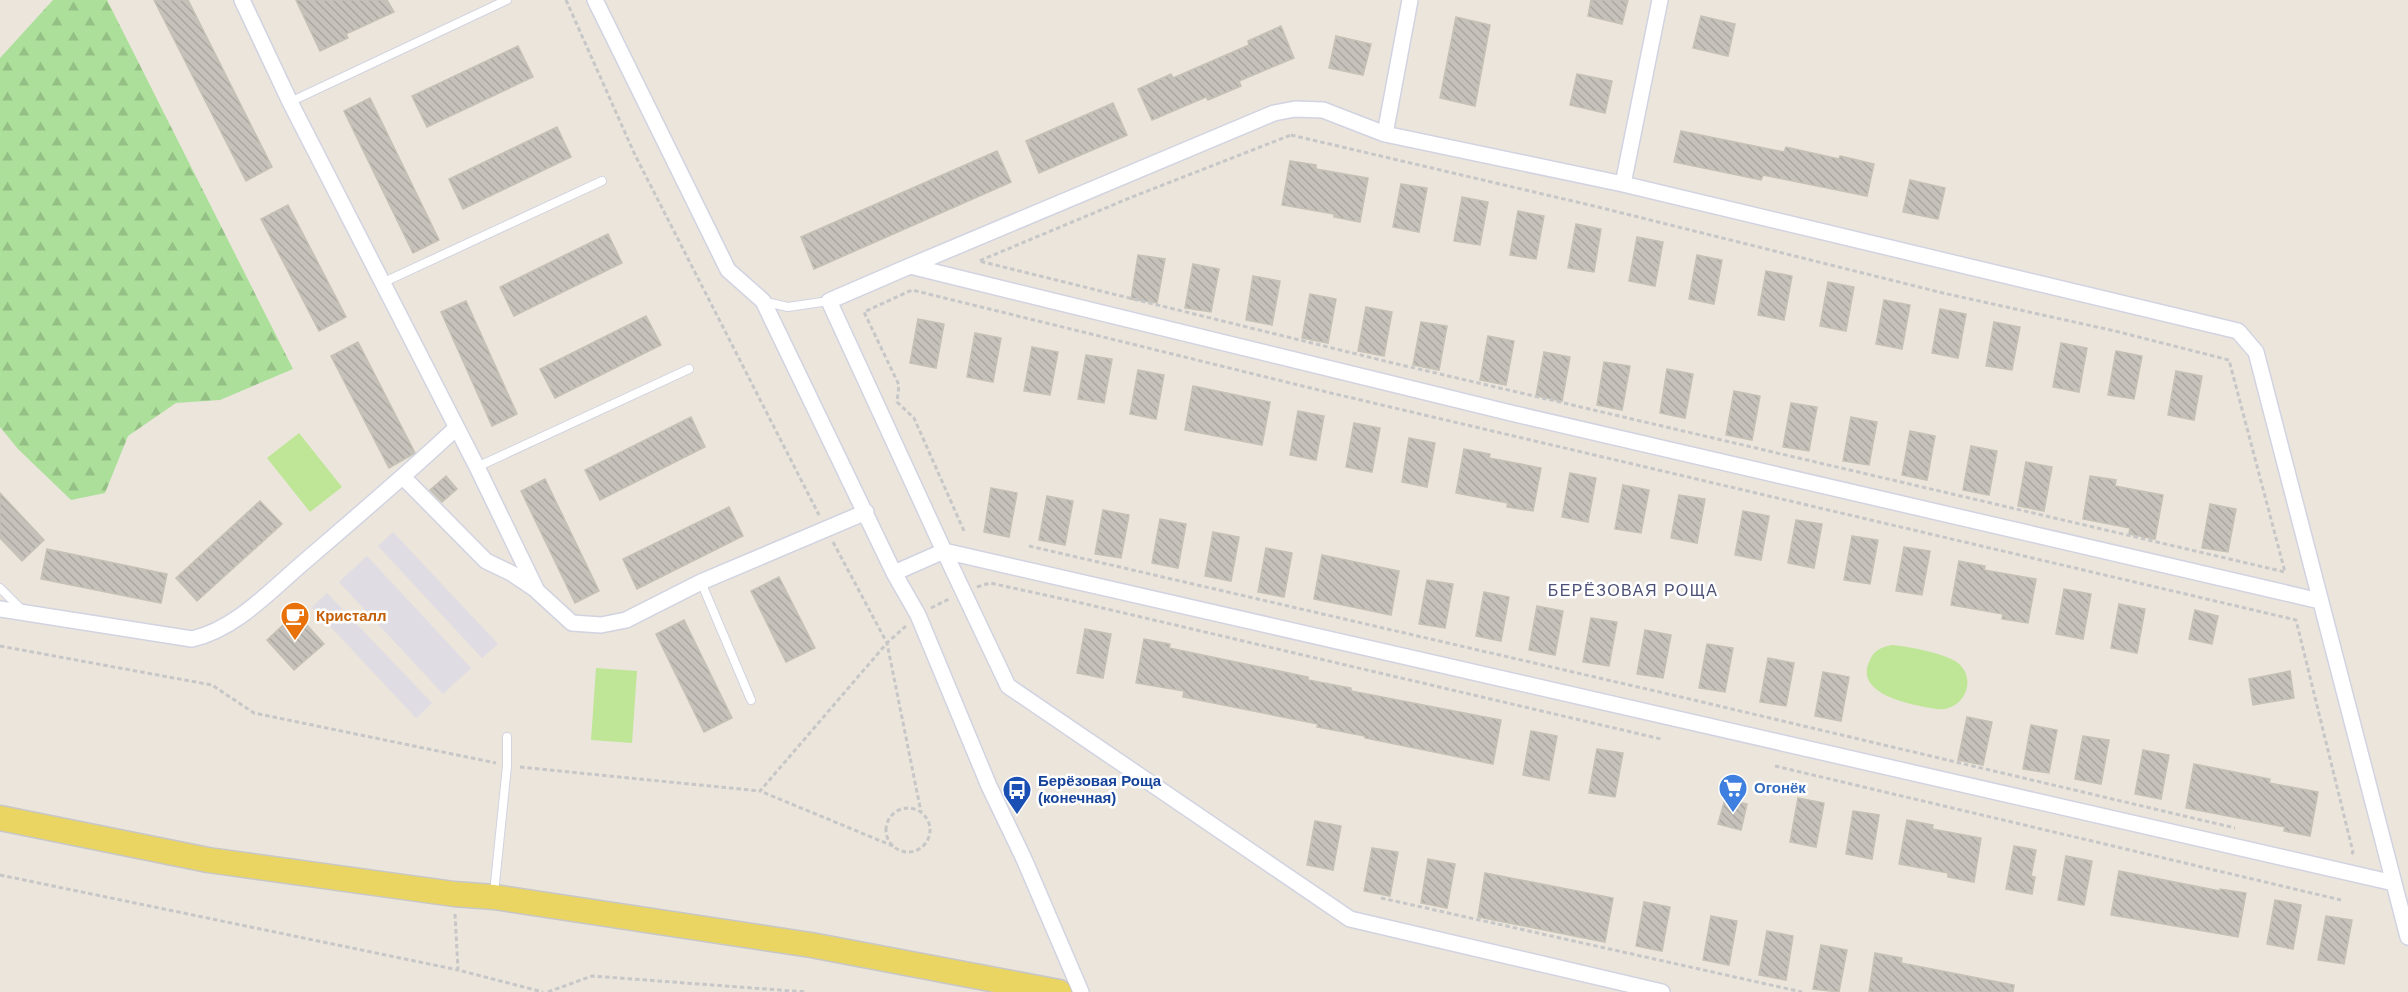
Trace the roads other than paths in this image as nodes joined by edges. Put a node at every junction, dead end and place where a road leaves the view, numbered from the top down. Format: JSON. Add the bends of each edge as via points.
{"nodes":[{"id":1,"x":242,"y":0,"type":"edge"},
{"id":2,"x":507,"y":0,"type":"edge"},
{"id":3,"x":595,"y":0,"type":"edge"},
{"id":4,"x":1410,"y":0,"type":"edge"},
{"id":5,"x":1660,"y":0,"type":"edge"},
{"id":6,"x":290,"y":102,"type":"junction"},
{"id":7,"x":1384,"y":134,"type":"junction"},
{"id":8,"x":602,"y":181,"type":"dead end"},
{"id":9,"x":1623,"y":183,"type":"junction"},
{"id":10,"x":910,"y":266,"type":"junction"},
{"id":11,"x":382,"y":283,"type":"junction"},
{"id":12,"x":763,"y":301,"type":"junction"},
{"id":13,"x":829,"y":301,"type":"junction"},
{"id":14,"x":689,"y":369,"type":"dead end"},
{"id":15,"x":455,"y":429,"type":"junction"},
{"id":16,"x":477,"y":467,"type":"junction"},
{"id":17,"x":404,"y":478,"type":"junction"},
{"id":18,"x":866,"y":512,"type":"junction"},
{"id":19,"x":944,"y":551,"type":"junction"},
{"id":20,"x":894,"y":573,"type":"junction"},
{"id":21,"x":701,"y":582,"type":"junction"},
{"id":22,"x":0,"y":588,"type":"edge"},
{"id":23,"x":537,"y":591,"type":"junction"},
{"id":24,"x":2320,"y":601,"type":"junction"},
{"id":25,"x":0,"y":609,"type":"edge"},
{"id":26,"x":25,"y":613,"type":"junction"},
{"id":27,"x":751,"y":700,"type":"dead end"},
{"id":28,"x":507,"y":736,"type":"dead end"},
{"id":29,"x":0,"y":818,"type":"edge"},
{"id":30,"x":2394,"y":883,"type":"junction"},
{"id":31,"x":494,"y":897,"type":"junction"},
{"id":32,"x":2408,"y":937,"type":"edge"},
{"id":33,"x":1059,"y":992,"type":"edge"},
{"id":34,"x":1081,"y":992,"type":"edge"},
{"id":35,"x":1662,"y":992,"type":"edge"}],
"edges":[{"from":1,"to":6,"type":"street"},
{"from":2,"to":6,"type":"lane"},
{"from":3,"to":12,"type":"street","via":[[728,270]]},
{"from":4,"to":7,"type":"street"},
{"from":5,"to":9,"type":"street"},
{"from":6,"to":11,"type":"street"},
{"from":7,"to":9,"type":"street"},
{"from":7,"to":10,"type":"street","via":[[1323,110],[1284,110]]},
{"from":8,"to":11,"type":"lane"},
{"from":9,"to":24,"type":"street","via":[[2238,331],[2256,352]]},
{"from":10,"to":13,"type":"street"},
{"from":10,"to":24,"type":"street","via":[[1515,414]]},
{"from":11,"to":15,"type":"street"},
{"from":12,"to":13,"type":"lane","via":[[788,307]]},
{"from":12,"to":18,"type":"street"},
{"from":13,"to":19,"type":"street"},
{"from":14,"to":16,"type":"lane"},
{"from":15,"to":16,"type":"street"},
{"from":15,"to":17,"type":"street"},
{"from":16,"to":23,"type":"street"},
{"from":17,"to":23,"type":"street","via":[[486,561]]},
{"from":17,"to":26,"type":"street","via":[[242,614],[210,635],[192,639]]},
{"from":18,"to":20,"type":"street"},
{"from":18,"to":21,"type":"street"},
{"from":19,"to":20,"type":"street"},
{"from":19,"to":30,"type":"street"},
{"from":19,"to":35,"type":"street","via":[[1008,686],[1350,919]]},
{"from":20,"to":34,"type":"street","via":[[918,615]]},
{"from":21,"to":23,"type":"street","via":[[626,620],[601,626],[572,623]]},
{"from":21,"to":27,"type":"lane"},
{"from":22,"to":26,"type":"lane"},
{"from":24,"to":30,"type":"street"},
{"from":25,"to":26,"type":"street"},
{"from":28,"to":31,"type":"lane"},
{"from":29,"to":31,"type":"main road","via":[[208,860]]},
{"from":30,"to":32,"type":"street"},
{"from":31,"to":33,"type":"main road","via":[[811,945]]}]}
